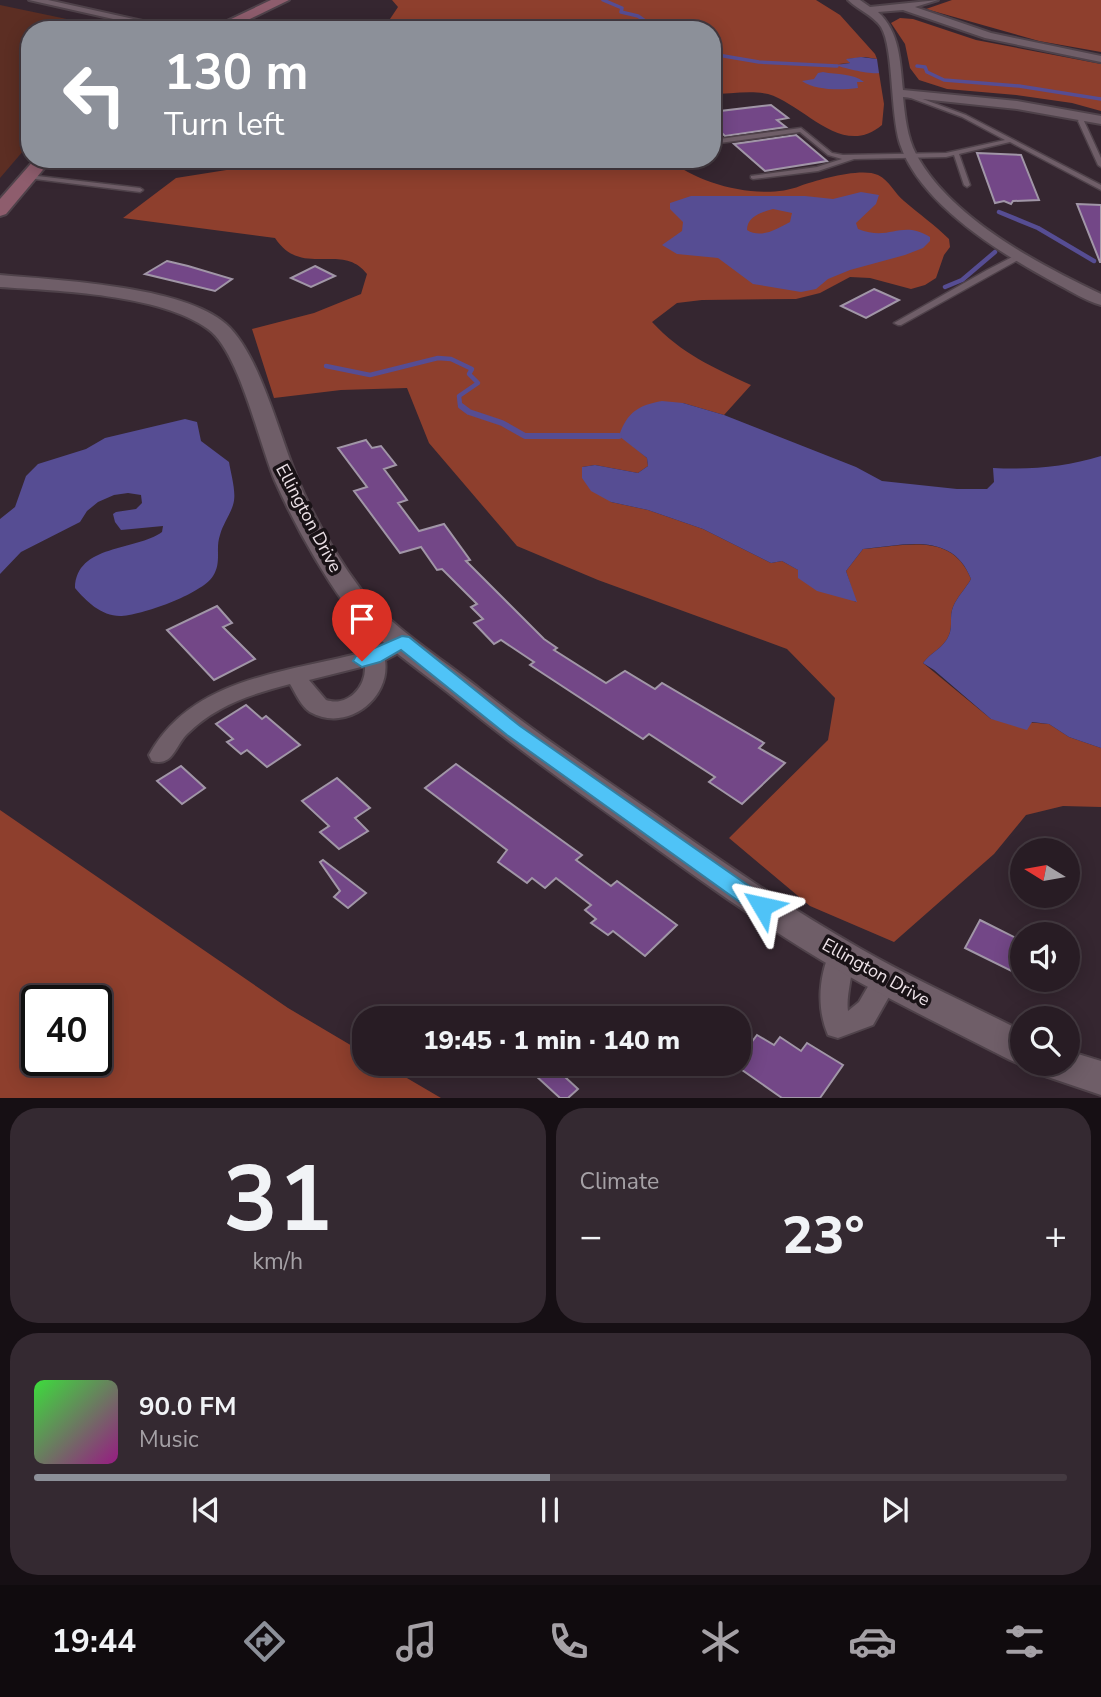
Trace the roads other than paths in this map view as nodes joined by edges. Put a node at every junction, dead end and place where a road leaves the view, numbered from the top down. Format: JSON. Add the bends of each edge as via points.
{"nodes":[{"id":1,"x":34,"y":0,"type":"edge"},
{"id":2,"x":282,"y":0,"type":"edge"},
{"id":3,"x":853,"y":0,"type":"edge"},
{"id":4,"x":933,"y":0,"type":"edge"},
{"id":5,"x":904,"y":7,"type":"junction"},
{"id":6,"x":868,"y":10,"type":"junction"},
{"id":7,"x":135,"y":21,"type":"edge"},
{"id":8,"x":235,"y":21,"type":"edge"},
{"id":9,"x":1101,"y":59,"type":"edge"},
{"id":10,"x":899,"y":93,"type":"junction"},
{"id":11,"x":1084,"y":116,"type":"junction"},
{"id":12,"x":1101,"y":120,"type":"edge"},
{"id":13,"x":1012,"y":140,"type":"junction"},
{"id":14,"x":721,"y":141,"type":"edge"},
{"id":15,"x":956,"y":153,"type":"junction"},
{"id":16,"x":910,"y":155,"type":"junction"},
{"id":17,"x":854,"y":157,"type":"junction"},
{"id":18,"x":1101,"y":165,"type":"edge"},
{"id":19,"x":36,"y":168,"type":"edge"},
{"id":20,"x":1095,"y":175,"type":"edge"},
{"id":21,"x":29,"y":177,"type":"junction"},
{"id":22,"x":752,"y":177,"type":"dead end"},
{"id":23,"x":967,"y":185,"type":"dead end"},
{"id":24,"x":1101,"y":188,"type":"edge"},
{"id":25,"x":140,"y":190,"type":"dead end"},
{"id":26,"x":0,"y":210,"type":"edge"},
{"id":27,"x":1021,"y":256,"type":"junction"},
{"id":28,"x":0,"y":281,"type":"edge"},
{"id":29,"x":1101,"y":300,"type":"edge"},
{"id":30,"x":898,"y":323,"type":"dead end"},
{"id":31,"x":402,"y":642,"type":"junction"},
{"id":32,"x":374,"y":657,"type":"junction"},
{"id":33,"x":296,"y":676,"type":"junction"},
{"id":34,"x":160,"y":755,"type":"dead end"},
{"id":35,"x":841,"y":955,"type":"junction"},
{"id":36,"x":886,"y":979,"type":"junction"},
{"id":37,"x":1010,"y":1043,"type":"edge"},
{"id":38,"x":1080,"y":1071,"type":"edge"},
{"id":39,"x":1101,"y":1078,"type":"edge"}],
"edges":[{"from":1,"to":7,"type":"street"},
{"from":2,"to":8,"type":"main road"},
{"from":3,"to":6,"type":"street"},
{"from":4,"to":5,"type":"street"},
{"from":5,"to":6,"type":"street"},
{"from":5,"to":9,"type":"street","via":[[971,31]]},
{"from":6,"to":10,"type":"street","via":[[890,34]]},
{"from":10,"to":11,"type":"street"},
{"from":10,"to":13,"type":"lane","via":[[949,109]]},
{"from":10,"to":16,"type":"street"},
{"from":11,"to":12,"type":"street"},
{"from":11,"to":18,"type":"lane","via":[[1081,121]]},
{"from":13,"to":15,"type":"lane"},
{"from":13,"to":20,"type":"lane"},
{"from":14,"to":17,"type":"lane","via":[[801,130],[830,154]]},
{"from":15,"to":16,"type":"lane"},
{"from":15,"to":23,"type":"lane"},
{"from":16,"to":17,"type":"lane"},
{"from":16,"to":27,"type":"street","via":[[956,209]]},
{"from":17,"to":22,"type":"lane","via":[[818,169]]},
{"from":19,"to":21,"type":"main road"},
{"from":20,"to":24,"type":"lane"},
{"from":21,"to":25,"type":"lane"},
{"from":21,"to":26,"type":"main road"},
{"from":27,"to":29,"type":"street"},
{"from":27,"to":30,"type":"lane"},
{"from":28,"to":31,"type":"street","name":"Ellington Drive","via":[[152,301],[184,309],[218,326],[244,367],[286,479],[326,557],[355,599]]},
{"from":31,"to":32,"type":"street"},
{"from":31,"to":35,"type":"street","name":"Ellington Drive","via":[[594,789]]},
{"from":32,"to":33,"type":"street"},
{"from":32,"to":33,"type":"street","via":[[375,679],[370,689],[345,709],[331,711],[316,705]]},
{"from":33,"to":34,"type":"street","via":[[248,687],[211,702],[178,729]]},
{"from":35,"to":36,"type":"street","name":"Ellington Drive"},
{"from":35,"to":36,"type":"street","via":[[832,1009],[838,1026],[865,1017]]},
{"from":36,"to":37,"type":"street","name":"Ellington Drive"},
{"from":38,"to":39,"type":"street"}]}
